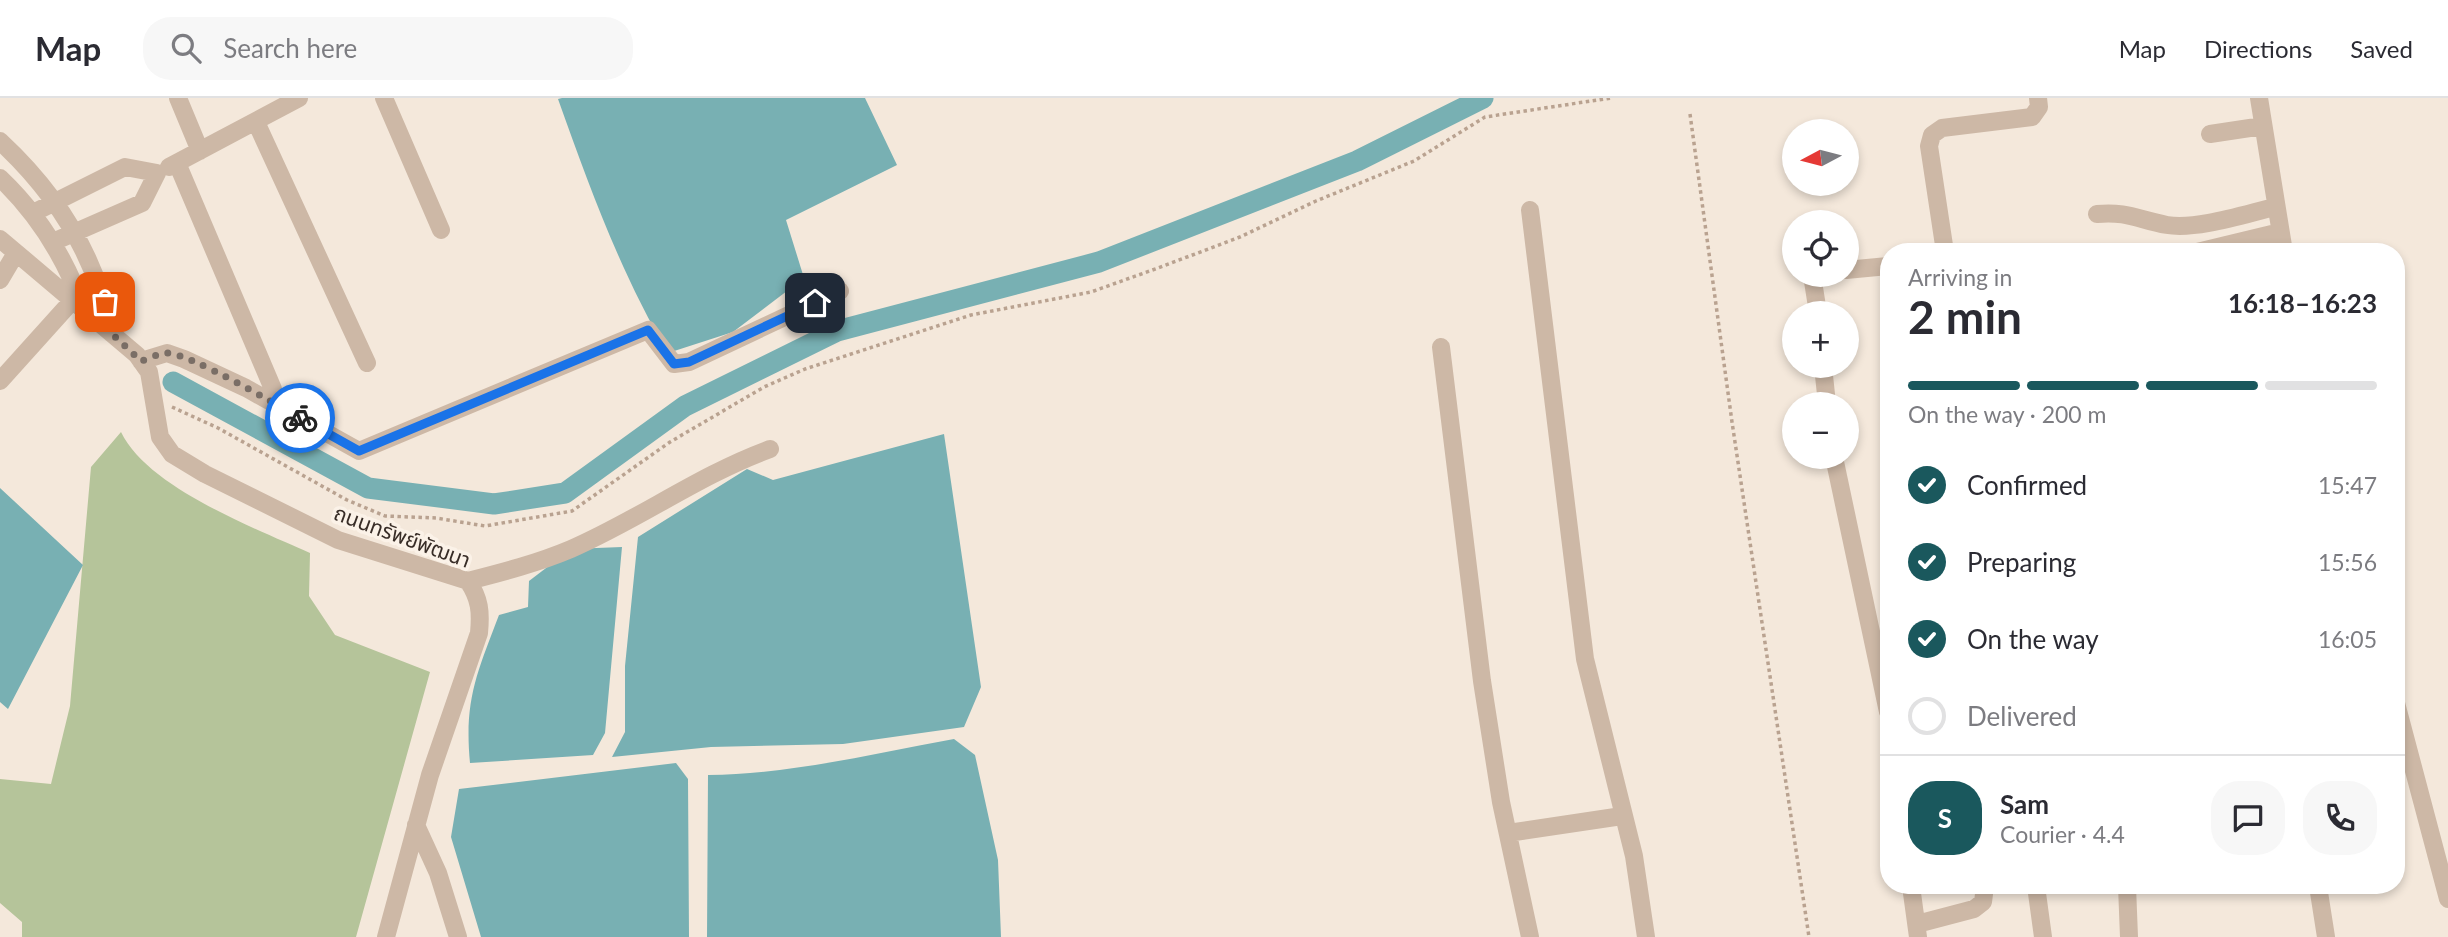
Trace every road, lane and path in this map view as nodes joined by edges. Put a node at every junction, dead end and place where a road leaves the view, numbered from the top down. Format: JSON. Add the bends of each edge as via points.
{"nodes":[{"id":1,"x":178,"y":98,"type":"edge"},
{"id":2,"x":384,"y":98,"type":"edge"},
{"id":3,"x":1611,"y":98,"type":"edge"},
{"id":4,"x":2038,"y":98,"type":"edge"},
{"id":5,"x":2259,"y":98,"type":"edge"},
{"id":6,"x":288,"y":101,"type":"edge"},
{"id":7,"x":1690,"y":114,"type":"dead end"},
{"id":8,"x":256,"y":121,"type":"junction"},
{"id":9,"x":2263,"y":126,"type":"junction"},
{"id":10,"x":2210,"y":134,"type":"dead end"},
{"id":11,"x":0,"y":141,"type":"edge"},
{"id":12,"x":200,"y":151,"type":"junction"},
{"id":13,"x":177,"y":163,"type":"junction"},
{"id":14,"x":157,"y":173,"type":"junction"},
{"id":15,"x":0,"y":178,"type":"edge"},
{"id":16,"x":54,"y":201,"type":"junction"},
{"id":17,"x":2275,"y":207,"type":"junction"},
{"id":18,"x":1530,"y":210,"type":"dead end"},
{"id":19,"x":33,"y":213,"type":"junction"},
{"id":20,"x":2097,"y":214,"type":"dead end"},
{"id":21,"x":441,"y":230,"type":"dead end"},
{"id":22,"x":2280,"y":232,"type":"junction"},
{"id":23,"x":75,"y":233,"type":"junction"},
{"id":24,"x":0,"y":239,"type":"edge"},
{"id":25,"x":53,"y":242,"type":"junction"},
{"id":26,"x":1944,"y":243,"type":"edge"},
{"id":27,"x":2234,"y":243,"type":"edge"},
{"id":28,"x":2282,"y":243,"type":"edge"},
{"id":29,"x":16,"y":253,"type":"junction"},
{"id":30,"x":1880,"y":268,"type":"edge"},
{"id":31,"x":1859,"y":269,"type":"edge"},
{"id":32,"x":0,"y":280,"type":"edge"},
{"id":33,"x":840,"y":291,"type":"dead end"},
{"id":34,"x":78,"y":306,"type":"junction"},
{"id":35,"x":111,"y":333,"type":"junction"},
{"id":36,"x":1441,"y":347,"type":"dead end"},
{"id":37,"x":141,"y":361,"type":"junction"},
{"id":38,"x":368,"y":363,"type":"dead end"},
{"id":39,"x":0,"y":381,"type":"edge"},
{"id":40,"x":273,"y":389,"type":"dead end"},
{"id":41,"x":154,"y":400,"type":"junction"},
{"id":42,"x":769,"y":449,"type":"dead end"},
{"id":43,"x":1837,"y":469,"type":"edge"},
{"id":44,"x":468,"y":581,"type":"junction"},
{"id":45,"x":1880,"y":674,"type":"edge"},
{"id":46,"x":2405,"y":737,"type":"edge"},
{"id":47,"x":1622,"y":816,"type":"junction"},
{"id":48,"x":416,"y":825,"type":"junction"},
{"id":49,"x":1508,"y":833,"type":"junction"},
{"id":50,"x":1912,"y":894,"type":"edge"},
{"id":51,"x":1984,"y":894,"type":"edge"},
{"id":52,"x":2037,"y":894,"type":"edge"},
{"id":53,"x":2127,"y":894,"type":"edge"},
{"id":54,"x":2319,"y":894,"type":"edge"},
{"id":55,"x":2448,"y":899,"type":"edge"},
{"id":56,"x":1917,"y":931,"type":"edge"},
{"id":57,"x":386,"y":937,"type":"edge"},
{"id":58,"x":458,"y":937,"type":"edge"},
{"id":59,"x":1530,"y":937,"type":"edge"},
{"id":60,"x":1646,"y":937,"type":"edge"},
{"id":61,"x":1809,"y":937,"type":"edge"},
{"id":62,"x":2043,"y":937,"type":"edge"},
{"id":63,"x":2129,"y":937,"type":"edge"},
{"id":64,"x":2326,"y":937,"type":"edge"}],
"edges":[{"from":1,"to":12,"type":"street"},
{"from":2,"to":21,"type":"street"},
{"from":3,"to":41,"type":"path","via":[[1485,117],[1414,161],[1158,268],[1091,292],[971,315],[805,369],[764,387],[670,442],[572,511],[485,526],[385,516],[347,500],[218,428]]},
{"from":4,"to":26,"type":"street","via":[[2039,107],[2032,117],[1942,128],[1932,135],[1929,146]]},
{"from":5,"to":9,"type":"street"},
{"from":6,"to":8,"type":"street"},
{"from":7,"to":61,"type":"path"},
{"from":8,"to":12,"type":"street"},
{"from":8,"to":38,"type":"street"},
{"from":9,"to":10,"type":"street"},
{"from":9,"to":17,"type":"street"},
{"from":11,"to":16,"type":"street"},
{"from":12,"to":13,"type":"street"},
{"from":13,"to":14,"type":"street"},
{"from":13,"to":40,"type":"street"},
{"from":14,"to":16,"type":"street","via":[[125,167]]},
{"from":14,"to":23,"type":"street","via":[[142,202]]},
{"from":15,"to":19,"type":"street"},
{"from":16,"to":19,"type":"street"},
{"from":16,"to":23,"type":"street"},
{"from":17,"to":20,"type":"street","via":[[2187,225],[2167,225],[2120,212]]},
{"from":17,"to":22,"type":"street"},
{"from":18,"to":47,"type":"street","via":[[1585,659]]},
{"from":19,"to":25,"type":"street"},
{"from":22,"to":27,"type":"street"},
{"from":22,"to":28,"type":"street"},
{"from":23,"to":25,"type":"street"},
{"from":23,"to":35,"type":"street","via":[[105,302]]},
{"from":24,"to":29,"type":"street","name":"ถนนทรัพย์พัฒนา"},
{"from":25,"to":34,"type":"street","via":[[71,274]]},
{"from":29,"to":32,"type":"street"},
{"from":29,"to":34,"type":"street","name":"ถนนทรัพย์พัฒนา"},
{"from":30,"to":31,"type":"street"},
{"from":33,"to":37,"type":"street","via":[[689,362],[674,364],[648,330],[359,451],[184,359],[167,353]]},
{"from":34,"to":35,"type":"street","name":"ถนนทรัพย์พัฒนา"},
{"from":34,"to":39,"type":"street"},
{"from":35,"to":37,"type":"street","name":"ถนนทรัพย์พัฒนา"},
{"from":36,"to":49,"type":"street","via":[[1481,668]]},
{"from":37,"to":41,"type":"street","name":"ถนนทรัพย์พัฒนา","via":[[149,372]]},
{"from":41,"to":44,"type":"street","name":"ถนนทรัพย์พัฒนา","via":[[160,437],[172,454],[205,474],[338,540]]},
{"from":42,"to":44,"type":"street","via":[[692,482],[571,549],[519,569]]},
{"from":43,"to":45,"type":"street"},
{"from":44,"to":48,"type":"street","name":"ถนนทรัพย์พัฒนา","via":[[481,609],[479,634]]},
{"from":46,"to":55,"type":"street"},
{"from":47,"to":49,"type":"street"},
{"from":47,"to":60,"type":"street","via":[[1634,856]]},
{"from":48,"to":57,"type":"street","name":"ถนนทรัพย์พัฒนา"},
{"from":48,"to":58,"type":"street","via":[[438,873]]},
{"from":49,"to":59,"type":"street"},
{"from":50,"to":56,"type":"street"},
{"from":51,"to":56,"type":"street","via":[[1983,902],[1974,909]]},
{"from":52,"to":62,"type":"street"},
{"from":53,"to":63,"type":"street"},
{"from":54,"to":64,"type":"street"}]}
